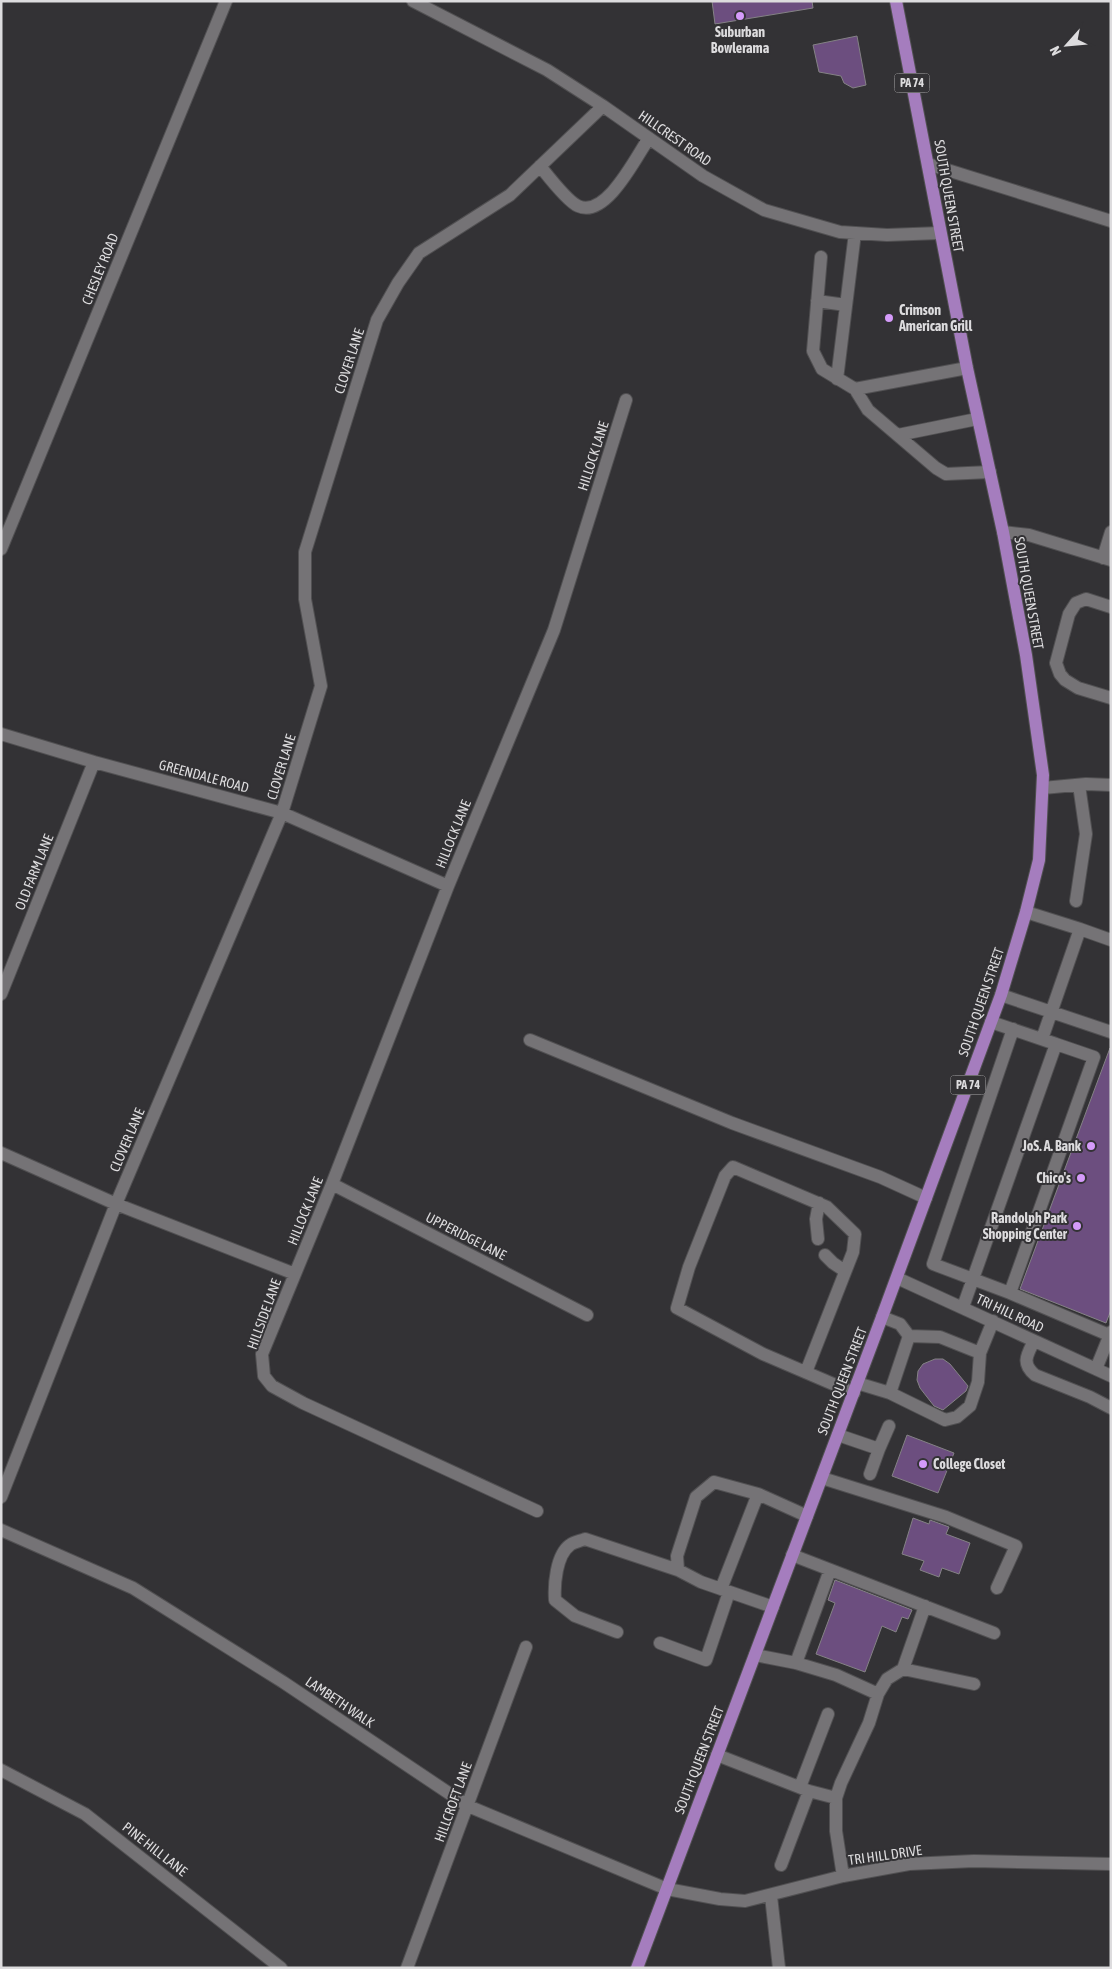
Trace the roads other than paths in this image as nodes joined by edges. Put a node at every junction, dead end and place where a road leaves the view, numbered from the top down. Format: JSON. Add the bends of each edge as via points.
{"nodes":[{"id":1,"x":226,"y":1,"type":"edge"},
{"id":2,"x":413,"y":1,"type":"edge"},
{"id":3,"x":896,"y":1,"type":"edge"},
{"id":4,"x":603,"y":106,"type":"junction"},
{"id":5,"x":648,"y":138,"type":"junction"},
{"id":6,"x":928,"y":164,"type":"junction"},
{"id":7,"x":540,"y":166,"type":"junction"},
{"id":8,"x":1111,"y":220,"type":"edge"},
{"id":9,"x":855,"y":233,"type":"junction"},
{"id":10,"x":940,"y":233,"type":"junction"},
{"id":11,"x":821,"y":257,"type":"dead end"},
{"id":12,"x":817,"y":301,"type":"junction"},
{"id":13,"x":846,"y":305,"type":"junction"},
{"id":14,"x":966,"y":368,"type":"junction"},
{"id":15,"x":837,"y":379,"type":"junction"},
{"id":16,"x":855,"y":388,"type":"junction"},
{"id":17,"x":626,"y":400,"type":"dead end"},
{"id":18,"x":977,"y":420,"type":"junction"},
{"id":19,"x":898,"y":435,"type":"junction"},
{"id":20,"x":990,"y":472,"type":"junction"},
{"id":21,"x":1003,"y":532,"type":"junction"},
{"id":22,"x":1111,"y":532,"type":"edge"},
{"id":23,"x":1,"y":549,"type":"edge"},
{"id":24,"x":1107,"y":559,"type":"edge"},
{"id":25,"x":1111,"y":607,"type":"edge"},
{"id":26,"x":1111,"y":698,"type":"edge"},
{"id":27,"x":1,"y":734,"type":"edge"},
{"id":28,"x":94,"y":762,"type":"junction"},
{"id":29,"x":1079,"y":785,"type":"junction"},
{"id":30,"x":1111,"y":785,"type":"edge"},
{"id":31,"x":1043,"y":788,"type":"junction"},
{"id":32,"x":282,"y":813,"type":"junction"},
{"id":33,"x":448,"y":886,"type":"junction"},
{"id":34,"x":1076,"y":901,"type":"dead end"},
{"id":35,"x":1026,"y":912,"type":"junction"},
{"id":36,"x":1080,"y":929,"type":"junction"},
{"id":37,"x":1111,"y":940,"type":"edge"},
{"id":38,"x":1,"y":994,"type":"edge"},
{"id":39,"x":1001,"y":995,"type":"junction"},
{"id":40,"x":1051,"y":1012,"type":"junction"},
{"id":41,"x":991,"y":1022,"type":"junction"},
{"id":42,"x":1013,"y":1028,"type":"junction"},
{"id":43,"x":1111,"y":1032,"type":"edge"},
{"id":44,"x":1042,"y":1039,"type":"junction"},
{"id":45,"x":530,"y":1040,"type":"dead end"},
{"id":46,"x":1056,"y":1044,"type":"junction"},
{"id":47,"x":1,"y":1153,"type":"edge"},
{"id":48,"x":332,"y":1184,"type":"junction"},
{"id":49,"x":926,"y":1198,"type":"junction"},
{"id":50,"x":819,"y":1203,"type":"junction"},
{"id":51,"x":116,"y":1204,"type":"junction"},
{"id":52,"x":818,"y":1239,"type":"dead end"},
{"id":53,"x":825,"y":1255,"type":"dead end"},
{"id":54,"x":845,"y":1271,"type":"junction"},
{"id":55,"x":295,"y":1274,"type":"junction"},
{"id":56,"x":897,"y":1278,"type":"junction"},
{"id":57,"x":973,"y":1279,"type":"junction"},
{"id":58,"x":1010,"y":1294,"type":"junction"},
{"id":59,"x":963,"y":1307,"type":"junction"},
{"id":60,"x":587,"y":1315,"type":"dead end"},
{"id":61,"x":882,"y":1317,"type":"junction"},
{"id":62,"x":993,"y":1321,"type":"junction"},
{"id":63,"x":1110,"y":1333,"type":"edge"},
{"id":64,"x":909,"y":1336,"type":"junction"},
{"id":65,"x":1034,"y":1340,"type":"junction"},
{"id":66,"x":980,"y":1353,"type":"junction"},
{"id":67,"x":1096,"y":1369,"type":"junction"},
{"id":68,"x":806,"y":1372,"type":"junction"},
{"id":69,"x":1111,"y":1376,"type":"edge"},
{"id":70,"x":855,"y":1388,"type":"junction"},
{"id":71,"x":890,"y":1393,"type":"junction"},
{"id":72,"x":1111,"y":1408,"type":"edge"},
{"id":73,"x":889,"y":1426,"type":"dead end"},
{"id":74,"x":838,"y":1435,"type":"junction"},
{"id":75,"x":879,"y":1449,"type":"junction"},
{"id":76,"x":870,"y":1474,"type":"dead end"},
{"id":77,"x":822,"y":1478,"type":"junction"},
{"id":78,"x":758,"y":1494,"type":"junction"},
{"id":79,"x":1,"y":1497,"type":"edge"},
{"id":80,"x":537,"y":1511,"type":"dead end"},
{"id":81,"x":807,"y":1516,"type":"junction"},
{"id":82,"x":1,"y":1530,"type":"edge"},
{"id":83,"x":792,"y":1555,"type":"junction"},
{"id":84,"x":678,"y":1570,"type":"junction"},
{"id":85,"x":830,"y":1570,"type":"junction"},
{"id":86,"x":997,"y":1588,"type":"dead end"},
{"id":87,"x":725,"y":1590,"type":"junction"},
{"id":88,"x":925,"y":1606,"type":"junction"},
{"id":89,"x":773,"y":1607,"type":"junction"},
{"id":90,"x":617,"y":1632,"type":"dead end"},
{"id":91,"x":994,"y":1633,"type":"dead end"},
{"id":92,"x":660,"y":1643,"type":"dead end"},
{"id":93,"x":526,"y":1647,"type":"dead end"},
{"id":94,"x":755,"y":1655,"type":"junction"},
{"id":95,"x":796,"y":1663,"type":"junction"},
{"id":96,"x":903,"y":1669,"type":"junction"},
{"id":97,"x":974,"y":1684,"type":"dead end"},
{"id":98,"x":878,"y":1694,"type":"junction"},
{"id":99,"x":828,"y":1714,"type":"dead end"},
{"id":100,"x":717,"y":1755,"type":"junction"},
{"id":101,"x":1,"y":1770,"type":"edge"},
{"id":102,"x":805,"y":1789,"type":"junction"},
{"id":103,"x":836,"y":1798,"type":"junction"},
{"id":104,"x":468,"y":1806,"type":"junction"},
{"id":105,"x":1111,"y":1864,"type":"edge"},
{"id":106,"x":781,"y":1865,"type":"dead end"},
{"id":107,"x":842,"y":1876,"type":"junction"},
{"id":108,"x":667,"y":1889,"type":"junction"},
{"id":109,"x":771,"y":1896,"type":"junction"},
{"id":110,"x":281,"y":1968,"type":"edge"},
{"id":111,"x":407,"y":1968,"type":"edge"},
{"id":112,"x":637,"y":1968,"type":"edge"},
{"id":113,"x":779,"y":1968,"type":"edge"}],
"edges":[{"from":1,"to":23,"type":"street","name":"CHESLEY ROAD"},
{"from":2,"to":4,"type":"street","name":"HILLCREST ROAD","via":[[547,70]]},
{"from":3,"to":6,"type":"main road","name":"SOUTH QUEEN STREET","number":"PA 74"},
{"from":4,"to":5,"type":"street","name":"HILLCREST ROAD"},
{"from":4,"to":7,"type":"street","name":"CLOVER LANE"},
{"from":5,"to":7,"type":"street","via":[[611,194],[590,208],[577,206]]},
{"from":5,"to":9,"type":"street","name":"HILLCREST ROAD","via":[[704,176],[764,210],[840,232]]},
{"from":6,"to":8,"type":"street"},
{"from":6,"to":10,"type":"main road","name":"SOUTH QUEEN STREET","number":"PA 74"},
{"from":7,"to":32,"type":"street","name":"CLOVER LANE","via":[[510,195],[419,253],[377,320],[305,552],[305,599],[321,686]]},
{"from":9,"to":10,"type":"street","name":"HILLCREST ROAD"},
{"from":9,"to":13,"type":"street"},
{"from":10,"to":14,"type":"main road","name":"SOUTH QUEEN STREET","number":"PA 74"},
{"from":11,"to":12,"type":"street"},
{"from":12,"to":13,"type":"street"},
{"from":12,"to":15,"type":"street","via":[[813,351],[822,369]]},
{"from":13,"to":15,"type":"street"},
{"from":14,"to":16,"type":"street"},
{"from":14,"to":18,"type":"main road","name":"SOUTH QUEEN STREET","number":"PA 74"},
{"from":15,"to":16,"type":"street"},
{"from":16,"to":19,"type":"street","via":[[868,410]]},
{"from":17,"to":33,"type":"street","name":"HILLOCK LANE","via":[[554,630]]},
{"from":18,"to":19,"type":"street"},
{"from":18,"to":20,"type":"main road","name":"SOUTH QUEEN STREET","number":"PA 74"},
{"from":19,"to":20,"type":"street","via":[[946,474]]},
{"from":20,"to":21,"type":"main road","name":"SOUTH QUEEN STREET","number":"PA 74"},
{"from":21,"to":24,"type":"street","via":[[1029,535]]},
{"from":21,"to":31,"type":"main road","name":"SOUTH QUEEN STREET","number":"PA 74","via":[[1026,655]]},
{"from":22,"to":24,"type":"street"},
{"from":25,"to":26,"type":"street","via":[[1086,599],[1076,603],[1069,614],[1056,663],[1066,680],[1078,688]]},
{"from":27,"to":28,"type":"street","name":"GREENDALE ROAD"},
{"from":28,"to":32,"type":"street","name":"GREENDALE ROAD"},
{"from":28,"to":38,"type":"street","name":"OLD FARM LANE"},
{"from":29,"to":30,"type":"street"},
{"from":29,"to":31,"type":"street"},
{"from":29,"to":34,"type":"street","via":[[1086,834]]},
{"from":31,"to":35,"type":"main road","name":"SOUTH QUEEN STREET","number":"PA 74","via":[[1038,860]]},
{"from":32,"to":33,"type":"street","name":"GREENDALE ROAD"},
{"from":32,"to":51,"type":"street","name":"CLOVER LANE"},
{"from":33,"to":48,"type":"street","name":"HILLOCK LANE"},
{"from":35,"to":36,"type":"street"},
{"from":35,"to":39,"type":"main road","name":"SOUTH QUEEN STREET","number":"PA 74"},
{"from":36,"to":37,"type":"street"},
{"from":36,"to":40,"type":"street"},
{"from":39,"to":40,"type":"street"},
{"from":39,"to":41,"type":"main road","name":"SOUTH QUEEN STREET","number":"PA 74"},
{"from":40,"to":43,"type":"street"},
{"from":40,"to":44,"type":"street"},
{"from":41,"to":42,"type":"street"},
{"from":41,"to":49,"type":"main road","name":"SOUTH QUEEN STREET","number":"PA 74"},
{"from":42,"to":44,"type":"street"},
{"from":42,"to":57,"type":"street","via":[[933,1264]]},
{"from":44,"to":46,"type":"street"},
{"from":45,"to":49,"type":"street"},
{"from":46,"to":57,"type":"street"},
{"from":46,"to":58,"type":"street","via":[[1094,1057]]},
{"from":47,"to":51,"type":"street","name":"HILLSIDE LANE"},
{"from":48,"to":55,"type":"street","name":"HILLOCK LANE"},
{"from":48,"to":60,"type":"street","name":"UPPERIDGE LANE"},
{"from":49,"to":56,"type":"main road","name":"SOUTH QUEEN STREET","number":"PA 74"},
{"from":50,"to":52,"type":"street","via":[[816,1219]]},
{"from":50,"to":54,"type":"street","via":[[855,1234],[853,1252]]},
{"from":50,"to":68,"type":"street","via":[[733,1167],[725,1176],[689,1267],[677,1308],[764,1354]]},
{"from":51,"to":55,"type":"street","name":"HILLSIDE LANE"},
{"from":51,"to":79,"type":"street","name":"CLOVER LANE"},
{"from":53,"to":54,"type":"street"},
{"from":54,"to":68,"type":"street"},
{"from":55,"to":80,"type":"street","name":"HILLSIDE LANE","via":[[262,1354],[264,1376],[272,1386]]},
{"from":56,"to":59,"type":"street","name":"TRI HILL ROAD"},
{"from":56,"to":61,"type":"main road","name":"SOUTH QUEEN STREET","number":"PA 74"},
{"from":57,"to":58,"type":"street"},
{"from":57,"to":59,"type":"street"},
{"from":58,"to":63,"type":"street"},
{"from":59,"to":62,"type":"street","name":"TRI HILL ROAD"},
{"from":61,"to":64,"type":"street","via":[[900,1324]]},
{"from":61,"to":70,"type":"main road","name":"SOUTH QUEEN STREET","number":"PA 74"},
{"from":62,"to":65,"type":"street","name":"TRI HILL ROAD"},
{"from":62,"to":66,"type":"street"},
{"from":63,"to":67,"type":"street"},
{"from":64,"to":66,"type":"street","via":[[940,1337]]},
{"from":64,"to":71,"type":"street"},
{"from":65,"to":67,"type":"street","name":"TRI HILL ROAD"},
{"from":65,"to":72,"type":"street","via":[[1026,1356],[1028,1369]]},
{"from":66,"to":71,"type":"street","via":[[978,1382],[970,1406],[956,1417],[945,1420]]},
{"from":67,"to":69,"type":"street","name":"TRI HILL ROAD"},
{"from":68,"to":70,"type":"street"},
{"from":70,"to":71,"type":"street"},
{"from":70,"to":74,"type":"main road","name":"SOUTH QUEEN STREET","number":"PA 74"},
{"from":73,"to":75,"type":"street"},
{"from":74,"to":75,"type":"street"},
{"from":74,"to":77,"type":"main road","name":"SOUTH QUEEN STREET","number":"PA 74"},
{"from":75,"to":76,"type":"street"},
{"from":77,"to":81,"type":"main road","name":"SOUTH QUEEN STREET","number":"PA 74"},
{"from":77,"to":86,"type":"street","via":[[946,1517],[1016,1546]]},
{"from":78,"to":81,"type":"street"},
{"from":78,"to":84,"type":"street","via":[[714,1482],[696,1497],[677,1556]]},
{"from":78,"to":87,"type":"street"},
{"from":81,"to":83,"type":"main road","name":"SOUTH QUEEN STREET","number":"PA 74"},
{"from":82,"to":104,"type":"street","name":"LAMBETH WALK","via":[[132,1588],[283,1682]]},
{"from":83,"to":85,"type":"street"},
{"from":83,"to":89,"type":"main road","name":"SOUTH QUEEN STREET","number":"PA 74"},
{"from":84,"to":87,"type":"street"},
{"from":84,"to":90,"type":"street","via":[[585,1540],[570,1545],[562,1555],[554,1583],[555,1600],[575,1616]]},
{"from":85,"to":88,"type":"street"},
{"from":85,"to":95,"type":"street"},
{"from":87,"to":89,"type":"street"},
{"from":87,"to":92,"type":"street","via":[[706,1660]]},
{"from":88,"to":91,"type":"street"},
{"from":88,"to":96,"type":"street"},
{"from":89,"to":94,"type":"main road","name":"SOUTH QUEEN STREET","number":"PA 74"},
{"from":93,"to":104,"type":"street","name":"HILLCROFT LANE"},
{"from":94,"to":95,"type":"street"},
{"from":94,"to":100,"type":"main road","name":"SOUTH QUEEN STREET","number":"PA 74"},
{"from":95,"to":98,"type":"street","via":[[836,1675]]},
{"from":96,"to":97,"type":"street"},
{"from":96,"to":98,"type":"street","via":[[887,1678]]},
{"from":98,"to":103,"type":"street","via":[[869,1723]]},
{"from":99,"to":102,"type":"street"},
{"from":100,"to":102,"type":"street"},
{"from":100,"to":108,"type":"main road","name":"SOUTH QUEEN STREET","number":"PA 74"},
{"from":101,"to":110,"type":"street","name":"PINE HILL LANE","via":[[85,1814]]},
{"from":102,"to":103,"type":"street"},
{"from":102,"to":106,"type":"street"},
{"from":103,"to":107,"type":"street","via":[[836,1831]]},
{"from":104,"to":108,"type":"street","name":"LAMBETH WALK"},
{"from":104,"to":111,"type":"street","name":"HILLCROFT LANE"},
{"from":105,"to":107,"type":"street","name":"TRI HILL DRIVE","via":[[974,1861],[909,1864]]},
{"from":107,"to":109,"type":"street","name":"TRI HILL DRIVE"},
{"from":108,"to":109,"type":"street","name":"TRI HILL DRIVE","via":[[745,1901]]},
{"from":108,"to":112,"type":"main road","name":"SOUTH QUEEN STREET","number":"PA 74"},
{"from":109,"to":113,"type":"street"}]}
